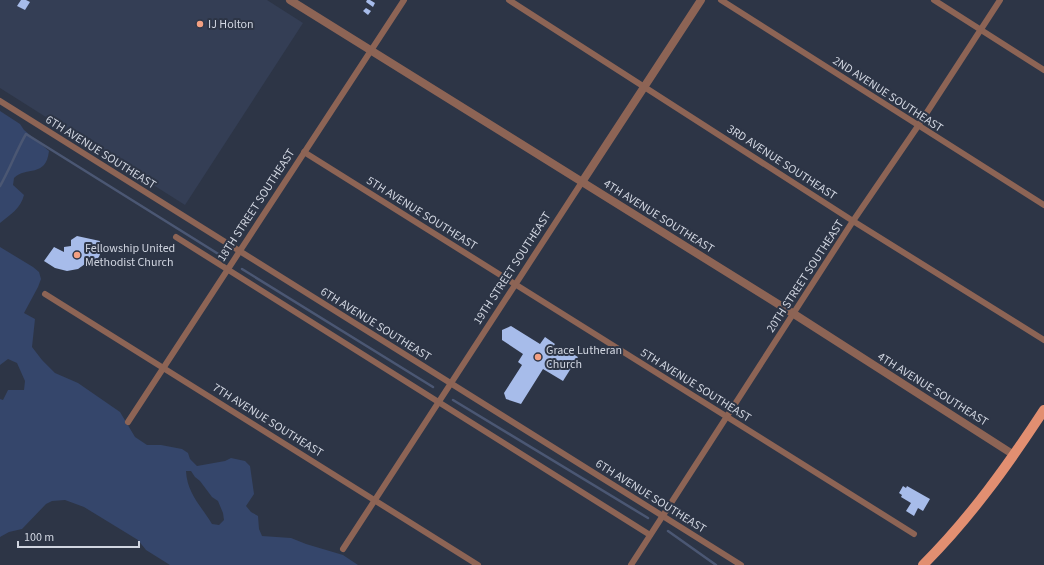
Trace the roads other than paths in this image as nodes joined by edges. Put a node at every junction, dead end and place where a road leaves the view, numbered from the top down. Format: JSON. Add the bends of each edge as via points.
{"nodes":[{"id":1,"x":290,"y":0,"type":"edge"},
{"id":2,"x":404,"y":0,"type":"edge"},
{"id":3,"x":509,"y":0,"type":"edge"},
{"id":4,"x":701,"y":0,"type":"edge"},
{"id":5,"x":721,"y":0,"type":"edge"},
{"id":6,"x":934,"y":0,"type":"edge"},
{"id":7,"x":1000,"y":0,"type":"edge"},
{"id":8,"x":980,"y":30,"type":"junction"},
{"id":9,"x":371,"y":51,"type":"junction"},
{"id":10,"x":1044,"y":70,"type":"edge"},
{"id":11,"x":644,"y":86,"type":"junction"},
{"id":12,"x":0,"y":101,"type":"edge"},
{"id":13,"x":918,"y":126,"type":"junction"},
{"id":14,"x":304,"y":152,"type":"junction"},
{"id":15,"x":582,"y":182,"type":"junction"},
{"id":16,"x":1044,"y":205,"type":"edge"},
{"id":17,"x":853,"y":221,"type":"junction"},
{"id":18,"x":176,"y":237,"type":"dead end"},
{"id":19,"x":238,"y":251,"type":"junction"},
{"id":20,"x":227,"y":269,"type":"junction"},
{"id":21,"x":515,"y":285,"type":"junction"},
{"id":22,"x":45,"y":294,"type":"dead end"},
{"id":23,"x":794,"y":314,"type":"junction"},
{"id":24,"x":1044,"y":340,"type":"edge"},
{"id":25,"x":163,"y":367,"type":"junction"},
{"id":26,"x":451,"y":383,"type":"junction"},
{"id":27,"x":439,"y":403,"type":"junction"},
{"id":28,"x":1044,"y":410,"type":"edge"},
{"id":29,"x":727,"y":418,"type":"junction"},
{"id":30,"x":128,"y":422,"type":"dead end"},
{"id":31,"x":1014,"y":455,"type":"junction"},
{"id":32,"x":375,"y":500,"type":"junction"},
{"id":33,"x":663,"y":516,"type":"junction"},
{"id":34,"x":914,"y":534,"type":"dead end"},
{"id":35,"x":650,"y":535,"type":"junction"},
{"id":36,"x":343,"y":549,"type":"dead end"},
{"id":37,"x":478,"y":565,"type":"edge"},
{"id":38,"x":631,"y":565,"type":"edge"},
{"id":39,"x":741,"y":565,"type":"edge"},
{"id":40,"x":923,"y":565,"type":"edge"}],
"edges":[{"from":1,"to":9,"type":"street","name":"4TH AVENUE SOUTHEAST"},
{"from":2,"to":9,"type":"street","name":"18TH STREET SOUTHEAST"},
{"from":3,"to":11,"type":"street","name":"3RD AVENUE SOUTHEAST"},
{"from":4,"to":11,"type":"street","name":"19TH STREET SOUTHEAST"},
{"from":5,"to":13,"type":"street","name":"2ND AVENUE SOUTHEAST"},
{"from":6,"to":8,"type":"street"},
{"from":7,"to":8,"type":"street","name":"20TH STREET SOUTHEAST"},
{"from":8,"to":10,"type":"street"},
{"from":8,"to":13,"type":"street","name":"20TH STREET SOUTHEAST"},
{"from":9,"to":14,"type":"street","name":"18TH STREET SOUTHEAST"},
{"from":9,"to":15,"type":"street","name":"4TH AVENUE SOUTHEAST"},
{"from":11,"to":15,"type":"street","name":"19TH STREET SOUTHEAST"},
{"from":11,"to":17,"type":"street","name":"3RD AVENUE SOUTHEAST"},
{"from":12,"to":19,"type":"street","name":"6TH AVENUE SOUTHEAST"},
{"from":13,"to":16,"type":"street","name":"2ND AVENUE SOUTHEAST"},
{"from":13,"to":17,"type":"street","name":"20TH STREET SOUTHEAST"},
{"from":14,"to":19,"type":"street","name":"18TH STREET SOUTHEAST"},
{"from":14,"to":21,"type":"street","name":"5TH AVENUE SOUTHEAST"},
{"from":15,"to":21,"type":"street","name":"19TH STREET SOUTHEAST"},
{"from":15,"to":23,"type":"street","name":"4TH AVENUE SOUTHEAST"},
{"from":17,"to":23,"type":"street","name":"20TH STREET SOUTHEAST"},
{"from":17,"to":24,"type":"street","name":"3RD AVENUE SOUTHEAST"},
{"from":18,"to":20,"type":"street"},
{"from":19,"to":20,"type":"street","name":"18TH STREET SOUTHEAST"},
{"from":19,"to":26,"type":"street","name":"6TH AVENUE SOUTHEAST"},
{"from":20,"to":25,"type":"street","name":"18TH STREET SOUTHEAST"},
{"from":20,"to":27,"type":"street"},
{"from":21,"to":26,"type":"street","name":"19TH STREET SOUTHEAST"},
{"from":21,"to":29,"type":"street","name":"5TH AVENUE SOUTHEAST"},
{"from":22,"to":25,"type":"street","name":"7TH AVENUE SOUTHEAST"},
{"from":23,"to":29,"type":"street","name":"20TH STREET SOUTHEAST"},
{"from":23,"to":31,"type":"street","name":"4TH AVENUE SOUTHEAST"},
{"from":25,"to":30,"type":"street","name":"18TH STREET SOUTHEAST"},
{"from":25,"to":32,"type":"street","name":"7TH AVENUE SOUTHEAST"},
{"from":26,"to":27,"type":"street","name":"19TH STREET SOUTHEAST"},
{"from":26,"to":33,"type":"street","name":"6TH AVENUE SOUTHEAST"},
{"from":27,"to":32,"type":"street","name":"19TH STREET SOUTHEAST"},
{"from":27,"to":35,"type":"street"},
{"from":28,"to":31,"type":"main road"},
{"from":29,"to":33,"type":"street","name":"20TH STREET SOUTHEAST"},
{"from":29,"to":34,"type":"street","name":"5TH AVENUE SOUTHEAST"},
{"from":31,"to":40,"type":"main road","via":[[960,525]]},
{"from":32,"to":36,"type":"street","name":"19TH STREET SOUTHEAST"},
{"from":32,"to":37,"type":"street","name":"7TH AVENUE SOUTHEAST"},
{"from":33,"to":35,"type":"street","name":"20TH STREET SOUTHEAST"},
{"from":33,"to":39,"type":"street","name":"6TH AVENUE SOUTHEAST"},
{"from":35,"to":38,"type":"street","name":"20TH STREET SOUTHEAST"}]}
